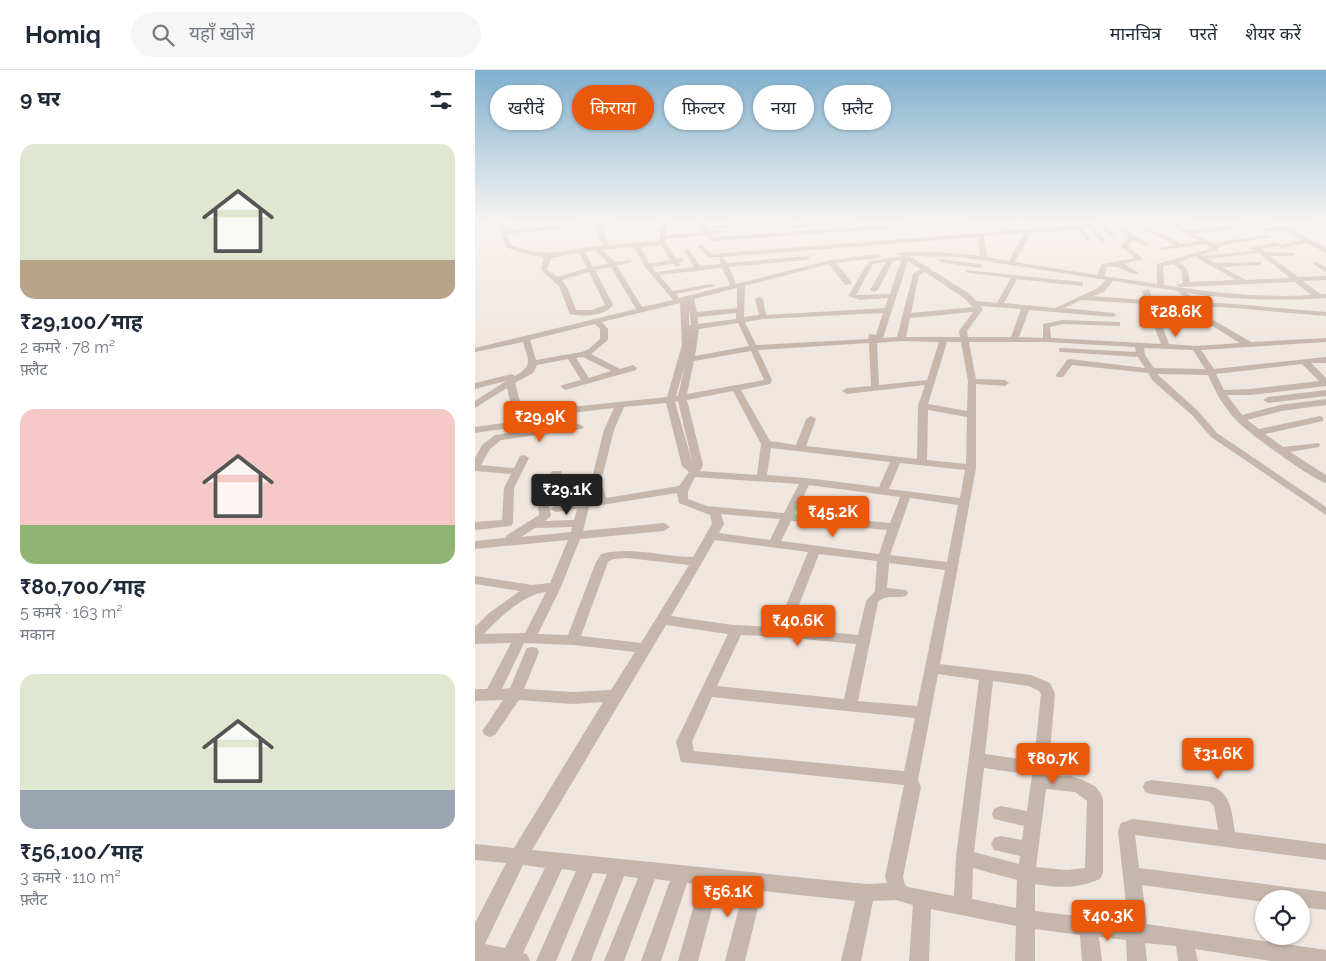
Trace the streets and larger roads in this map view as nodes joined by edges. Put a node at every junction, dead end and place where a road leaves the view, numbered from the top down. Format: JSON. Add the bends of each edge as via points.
{"nodes":[{"id":1,"x":547,"y":262,"type":"edge"},
{"id":2,"x":588,"y":262,"type":"edge"},
{"id":3,"x":610,"y":262,"type":"edge"},
{"id":4,"x":626,"y":262,"type":"edge"},
{"id":5,"x":645,"y":262,"type":"edge"},
{"id":6,"x":681,"y":262,"type":"edge"},
{"id":7,"x":694,"y":262,"type":"edge"},
{"id":8,"x":723,"y":262,"type":"edge"},
{"id":9,"x":767,"y":262,"type":"edge"},
{"id":10,"x":831,"y":262,"type":"junction"},
{"id":11,"x":836,"y":262,"type":"edge"},
{"id":12,"x":874,"y":262,"type":"edge"},
{"id":13,"x":890,"y":262,"type":"edge"},
{"id":14,"x":904,"y":262,"type":"edge"},
{"id":15,"x":923,"y":262,"type":"edge"},
{"id":16,"x":1003,"y":262,"type":"edge"},
{"id":17,"x":1125,"y":262,"type":"edge"},
{"id":18,"x":1175,"y":262,"type":"joint"},
{"id":19,"x":1208,"y":262,"type":"edge"},
{"id":20,"x":1274,"y":262,"type":"edge"},
{"id":21,"x":676,"y":263,"type":"joint"},
{"id":22,"x":1011,"y":263,"type":"joint"},
{"id":23,"x":1117,"y":263,"type":"junction"},
{"id":24,"x":1315,"y":263,"type":"dead end"},
{"id":25,"x":613,"y":264,"type":"junction"},
{"id":26,"x":725,"y":265,"type":"junction"},
{"id":27,"x":1214,"y":265,"type":"junction"},
{"id":28,"x":647,"y":266,"type":"junction"},
{"id":29,"x":935,"y":266,"type":"junction"},
{"id":30,"x":698,"y":268,"type":"junction"},
{"id":31,"x":592,"y":269,"type":"junction"},
{"id":32,"x":1326,"y":270,"type":"edge"},
{"id":33,"x":1228,"y":272,"type":"junction"},
{"id":34,"x":1136,"y":273,"type":"dead end"},
{"id":35,"x":654,"y":274,"type":"junction"},
{"id":36,"x":1093,"y":276,"type":"junction"},
{"id":37,"x":1326,"y":278,"type":"edge"},
{"id":38,"x":558,"y":279,"type":"junction"},
{"id":39,"x":1111,"y":279,"type":"junction"},
{"id":40,"x":1296,"y":279,"type":"junction"},
{"id":41,"x":1013,"y":280,"type":"junction"},
{"id":42,"x":1243,"y":281,"type":"junction"},
{"id":43,"x":848,"y":283,"type":"dead end"},
{"id":44,"x":735,"y":284,"type":"junction"},
{"id":45,"x":1164,"y":287,"type":"junction"},
{"id":46,"x":1184,"y":287,"type":"junction"},
{"id":47,"x":874,"y":290,"type":"dead end"},
{"id":48,"x":1122,"y":290,"type":"junction"},
{"id":49,"x":1145,"y":291,"type":"dead end"},
{"id":50,"x":671,"y":293,"type":"junction"},
{"id":51,"x":853,"y":296,"type":"junction"},
{"id":52,"x":892,"y":296,"type":"junction"},
{"id":53,"x":1323,"y":296,"type":"edge"},
{"id":54,"x":1080,"y":298,"type":"junction"},
{"id":55,"x":759,"y":299,"type":"dead end"},
{"id":56,"x":678,"y":301,"type":"junction"},
{"id":57,"x":1147,"y":302,"type":"junction"},
{"id":58,"x":1000,"y":304,"type":"junction"},
{"id":59,"x":977,"y":306,"type":"junction"},
{"id":60,"x":1026,"y":306,"type":"junction"},
{"id":61,"x":1110,"y":307,"type":"junction"},
{"id":62,"x":1058,"y":309,"type":"junction"},
{"id":63,"x":640,"y":310,"type":"junction"},
{"id":64,"x":740,"y":310,"type":"junction"},
{"id":65,"x":888,"y":310,"type":"junction"},
{"id":66,"x":851,"y":312,"type":"junction"},
{"id":67,"x":1087,"y":312,"type":"junction"},
{"id":68,"x":1198,"y":313,"type":"dead end"},
{"id":69,"x":1326,"y":314,"type":"edge"},
{"id":70,"x":694,"y":315,"type":"junction"},
{"id":71,"x":906,"y":316,"type":"junction"},
{"id":72,"x":763,"y":317,"type":"junction"},
{"id":73,"x":741,"y":319,"type":"junction"},
{"id":74,"x":598,"y":322,"type":"junction"},
{"id":75,"x":1089,"y":323,"type":"junction"},
{"id":76,"x":1117,"y":324,"type":"junction"},
{"id":77,"x":1189,"y":324,"type":"dead end"},
{"id":78,"x":1160,"y":326,"type":"junction"},
{"id":79,"x":691,"y":328,"type":"junction"},
{"id":80,"x":526,"y":339,"type":"junction"},
{"id":81,"x":874,"y":339,"type":"junction"},
{"id":82,"x":901,"y":339,"type":"junction"},
{"id":83,"x":944,"y":339,"type":"junction"},
{"id":84,"x":964,"y":339,"type":"junction"},
{"id":85,"x":1014,"y":340,"type":"junction"},
{"id":86,"x":1047,"y":340,"type":"junction"},
{"id":87,"x":1326,"y":340,"type":"edge"},
{"id":88,"x":1089,"y":341,"type":"junction"},
{"id":89,"x":1120,"y":343,"type":"junction"},
{"id":90,"x":1139,"y":344,"type":"junction"},
{"id":91,"x":1248,"y":344,"type":"junction"},
{"id":92,"x":1166,"y":346,"type":"junction"},
{"id":93,"x":754,"y":348,"type":"junction"},
{"id":94,"x":1196,"y":348,"type":"junction"},
{"id":95,"x":475,"y":350,"type":"edge"},
{"id":96,"x":1063,"y":350,"type":"dead end"},
{"id":97,"x":1091,"y":352,"type":"junction"},
{"id":98,"x":583,"y":354,"type":"junction"},
{"id":99,"x":1141,"y":355,"type":"junction"},
{"id":100,"x":570,"y":356,"type":"junction"},
{"id":101,"x":691,"y":359,"type":"junction"},
{"id":102,"x":1326,"y":360,"type":"edge"},
{"id":103,"x":1303,"y":361,"type":"junction"},
{"id":104,"x":533,"y":363,"type":"junction"},
{"id":105,"x":633,"y":368,"type":"dead end"},
{"id":106,"x":1151,"y":371,"type":"junction"},
{"id":107,"x":619,"y":372,"type":"junction"},
{"id":108,"x":1211,"y":372,"type":"junction"},
{"id":109,"x":527,"y":374,"type":"junction"},
{"id":110,"x":1060,"y":375,"type":"dead end"},
{"id":111,"x":586,"y":380,"type":"junction"},
{"id":112,"x":972,"y":381,"type":"junction"},
{"id":113,"x":1325,"y":381,"type":"edge"},
{"id":114,"x":931,"y":382,"type":"junction"},
{"id":115,"x":1005,"y":382,"type":"dead end"},
{"id":116,"x":510,"y":383,"type":"junction"},
{"id":117,"x":475,"y":386,"type":"edge"},
{"id":118,"x":565,"y":387,"type":"dead end"},
{"id":119,"x":736,"y":388,"type":"junction"},
{"id":120,"x":875,"y":388,"type":"junction"},
{"id":121,"x":847,"y":391,"type":"dead end"},
{"id":122,"x":1221,"y":392,"type":"junction"},
{"id":123,"x":1326,"y":393,"type":"edge"},
{"id":124,"x":682,"y":398,"type":"junction"},
{"id":125,"x":670,"y":399,"type":"junction"},
{"id":126,"x":1268,"y":400,"type":"dead end"},
{"id":127,"x":1326,"y":402,"type":"edge"},
{"id":128,"x":621,"y":404,"type":"junction"},
{"id":129,"x":475,"y":405,"type":"edge"},
{"id":130,"x":516,"y":405,"type":"dead end"},
{"id":131,"x":923,"y":406,"type":"junction"},
{"id":132,"x":555,"y":414,"type":"junction"},
{"id":133,"x":973,"y":415,"type":"junction"},
{"id":134,"x":1240,"y":419,"type":"junction"},
{"id":135,"x":1319,"y":419,"type":"dead end"},
{"id":136,"x":811,"y":420,"type":"dead end"},
{"id":137,"x":688,"y":421,"type":"junction"},
{"id":138,"x":675,"y":424,"type":"junction"},
{"id":139,"x":579,"y":427,"type":"dead end"},
{"id":140,"x":475,"y":430,"type":"edge"},
{"id":141,"x":544,"y":430,"type":"junction"},
{"id":142,"x":496,"y":432,"type":"junction"},
{"id":143,"x":1259,"y":432,"type":"junction"},
{"id":144,"x":766,"y":444,"type":"junction"},
{"id":145,"x":1315,"y":445,"type":"dead end"},
{"id":146,"x":800,"y":448,"type":"junction"},
{"id":147,"x":1281,"y":450,"type":"junction"},
{"id":148,"x":524,"y":458,"type":"dead end"},
{"id":149,"x":896,"y":460,"type":"junction"},
{"id":150,"x":922,"y":462,"type":"junction"},
{"id":151,"x":971,"y":468,"type":"junction"},
{"id":152,"x":518,"y":471,"type":"junction"},
{"id":153,"x":557,"y":473,"type":"dead end"},
{"id":154,"x":694,"y":473,"type":"junction"},
{"id":155,"x":598,"y":474,"type":"dead end"},
{"id":156,"x":762,"y":477,"type":"junction"},
{"id":157,"x":1326,"y":480,"type":"edge"},
{"id":158,"x":806,"y":481,"type":"junction"},
{"id":159,"x":682,"y":488,"type":"junction"},
{"id":160,"x":599,"y":489,"type":"dead end"},
{"id":161,"x":883,"y":491,"type":"junction"},
{"id":162,"x":906,"y":494,"type":"junction"},
{"id":163,"x":601,"y":502,"type":"junction"},
{"id":164,"x":964,"y":502,"type":"junction"},
{"id":165,"x":584,"y":505,"type":"junction"},
{"id":166,"x":556,"y":509,"type":"dead end"},
{"id":167,"x":705,"y":509,"type":"junction"},
{"id":168,"x":1326,"y":512,"type":"edge"},
{"id":169,"x":787,"y":516,"type":"junction"},
{"id":170,"x":479,"y":525,"type":"edge"},
{"id":171,"x":538,"y":525,"type":"dead end"},
{"id":172,"x":664,"y":527,"type":"dead end"},
{"id":173,"x":893,"y":527,"type":"junction"},
{"id":174,"x":577,"y":529,"type":"junction"},
{"id":175,"x":712,"y":536,"type":"junction"},
{"id":176,"x":507,"y":540,"type":"junction"},
{"id":177,"x":774,"y":543,"type":"junction"},
{"id":178,"x":479,"y":544,"type":"edge"},
{"id":179,"x":815,"y":549,"type":"junction"},
{"id":180,"x":883,"y":558,"type":"junction"},
{"id":181,"x":697,"y":561,"type":"junction"},
{"id":182,"x":952,"y":567,"type":"junction"},
{"id":183,"x":475,"y":580,"type":"edge"},
{"id":184,"x":555,"y":587,"type":"junction"},
{"id":185,"x":532,"y":589,"type":"junction"},
{"id":186,"x":881,"y":592,"type":"junction"},
{"id":187,"x":903,"y":593,"type":"dead end"},
{"id":188,"x":662,"y":620,"type":"junction"},
{"id":189,"x":733,"y":630,"type":"junction"},
{"id":190,"x":782,"y":632,"type":"junction"},
{"id":191,"x":475,"y":635,"type":"edge"},
{"id":192,"x":475,"y":639,"type":"edge"},
{"id":193,"x":573,"y":640,"type":"junction"},
{"id":194,"x":863,"y":640,"type":"junction"},
{"id":195,"x":527,"y":643,"type":"junction"},
{"id":196,"x":644,"y":648,"type":"junction"},
{"id":197,"x":933,"y":668,"type":"junction"},
{"id":198,"x":987,"y":674,"type":"junction"},
{"id":199,"x":707,"y":691,"type":"junction"},
{"id":200,"x":492,"y":694,"type":"junction"},
{"id":201,"x":515,"y":694,"type":"junction"},
{"id":202,"x":615,"y":695,"type":"junction"},
{"id":203,"x":475,"y":696,"type":"edge"},
{"id":204,"x":850,"y":705,"type":"junction"},
{"id":205,"x":923,"y":713,"type":"junction"},
{"id":206,"x":490,"y":731,"type":"dead end"},
{"id":207,"x":977,"y":760,"type":"junction"},
{"id":208,"x":1039,"y":775,"type":"junction"},
{"id":209,"x":910,"y":780,"type":"junction"},
{"id":210,"x":1151,"y":787,"type":"dead end"},
{"id":211,"x":1000,"y":814,"type":"dead end"},
{"id":212,"x":1033,"y":820,"type":"junction"},
{"id":213,"x":1228,"y":839,"type":"junction"},
{"id":214,"x":1000,"y":844,"type":"dead end"},
{"id":215,"x":1029,"y":850,"type":"junction"},
{"id":216,"x":475,"y":852,"type":"edge"},
{"id":217,"x":1326,"y":852,"type":"edge"},
{"id":218,"x":518,"y":857,"type":"junction"},
{"id":219,"x":965,"y":857,"type":"junction"},
{"id":220,"x":557,"y":861,"type":"junction"},
{"id":221,"x":588,"y":864,"type":"junction"},
{"id":222,"x":618,"y":868,"type":"junction"},
{"id":223,"x":649,"y":871,"type":"junction"},
{"id":224,"x":681,"y":874,"type":"junction"},
{"id":225,"x":1026,"y":874,"type":"junction"},
{"id":226,"x":1131,"y":874,"type":"junction"},
{"id":227,"x":711,"y":878,"type":"junction"},
{"id":228,"x":755,"y":882,"type":"junction"},
{"id":229,"x":898,"y":891,"type":"junction"},
{"id":230,"x":866,"y":893,"type":"junction"},
{"id":231,"x":922,"y":899,"type":"junction"},
{"id":232,"x":1326,"y":901,"type":"edge"},
{"id":233,"x":963,"y":905,"type":"junction"},
{"id":234,"x":1026,"y":919,"type":"junction"},
{"id":235,"x":1096,"y":926,"type":"junction"},
{"id":236,"x":1133,"y":932,"type":"junction"},
{"id":237,"x":1184,"y":938,"type":"junction"},
{"id":238,"x":475,"y":943,"type":"edge"},
{"id":239,"x":475,"y":951,"type":"edge"},
{"id":240,"x":515,"y":960,"type":"edge"},
{"id":241,"x":1326,"y":960,"type":"edge"},
{"id":242,"x":546,"y":961,"type":"edge"},
{"id":243,"x":581,"y":961,"type":"edge"},
{"id":244,"x":614,"y":961,"type":"edge"},
{"id":245,"x":651,"y":961,"type":"edge"},
{"id":246,"x":688,"y":961,"type":"edge"},
{"id":247,"x":735,"y":961,"type":"edge"},
{"id":248,"x":851,"y":961,"type":"edge"},
{"id":249,"x":919,"y":961,"type":"edge"},
{"id":250,"x":1025,"y":961,"type":"edge"},
{"id":251,"x":1092,"y":961,"type":"edge"},
{"id":252,"x":1137,"y":961,"type":"edge"},
{"id":253,"x":1188,"y":961,"type":"edge"}],
"edges":[{"from":1,"to":38,"type":"street","via":[[545,270],[550,277]]},
{"from":2,"to":31,"type":"street"},
{"from":3,"to":25,"type":"street"},
{"from":4,"to":25,"type":"street"},
{"from":5,"to":28,"type":"street"},
{"from":6,"to":21,"type":"street"},
{"from":7,"to":30,"type":"street"},
{"from":8,"to":26,"type":"street"},
{"from":9,"to":26,"type":"street"},
{"from":10,"to":11,"type":"street"},
{"from":10,"to":43,"type":"street"},
{"from":10,"to":44,"type":"street"},
{"from":12,"to":51,"type":"street","via":[[859,281]]},
{"from":13,"to":47,"type":"street"},
{"from":14,"to":52,"type":"street"},
{"from":15,"to":29,"type":"street"},
{"from":16,"to":22,"type":"street"},
{"from":17,"to":23,"type":"street"},
{"from":18,"to":45,"type":"street","via":[[1159,265]]},
{"from":18,"to":46,"type":"street","via":[[1184,269]]},
{"from":19,"to":27,"type":"street"},
{"from":20,"to":40,"type":"street"},
{"from":21,"to":28,"type":"street"},
{"from":22,"to":36,"type":"street"},
{"from":23,"to":34,"type":"street"},
{"from":23,"to":36,"type":"street","via":[[1103,265]]},
{"from":24,"to":32,"type":"street"},
{"from":25,"to":31,"type":"street"},
{"from":25,"to":63,"type":"street"},
{"from":26,"to":30,"type":"street"},
{"from":26,"to":44,"type":"street"},
{"from":27,"to":33,"type":"street"},
{"from":27,"to":33,"type":"street","via":[[1261,266]]},
{"from":28,"to":35,"type":"street"},
{"from":29,"to":36,"type":"street"},
{"from":29,"to":41,"type":"street"},
{"from":29,"to":59,"type":"street"},
{"from":29,"to":71,"type":"street","via":[[916,274]]},
{"from":30,"to":35,"type":"street"},
{"from":31,"to":38,"type":"street"},
{"from":31,"to":38,"type":"street","via":[[609,305],[606,309],[582,314],[573,312]]},
{"from":33,"to":42,"type":"street"},
{"from":35,"to":50,"type":"street"},
{"from":36,"to":39,"type":"street"},
{"from":36,"to":41,"type":"street","via":[[1070,291]]},
{"from":37,"to":40,"type":"street"},
{"from":39,"to":48,"type":"street"},
{"from":39,"to":54,"type":"street","via":[[1101,290]]},
{"from":40,"to":42,"type":"street"},
{"from":40,"to":53,"type":"street"},
{"from":41,"to":58,"type":"street"},
{"from":42,"to":46,"type":"street"},
{"from":44,"to":50,"type":"street"},
{"from":44,"to":56,"type":"street"},
{"from":44,"to":64,"type":"street"},
{"from":45,"to":46,"type":"street"},
{"from":45,"to":48,"type":"street"},
{"from":46,"to":53,"type":"street","via":[[1249,297]]},
{"from":46,"to":69,"type":"street","via":[[1196,305]]},
{"from":48,"to":57,"type":"street"},
{"from":48,"to":61,"type":"street"},
{"from":49,"to":57,"type":"street"},
{"from":50,"to":56,"type":"street"},
{"from":51,"to":52,"type":"street"},
{"from":51,"to":66,"type":"street"},
{"from":52,"to":65,"type":"street"},
{"from":54,"to":61,"type":"street"},
{"from":54,"to":62,"type":"street"},
{"from":55,"to":72,"type":"street"},
{"from":56,"to":63,"type":"street"},
{"from":56,"to":70,"type":"street"},
{"from":56,"to":79,"type":"street","via":[[685,306]]},
{"from":57,"to":78,"type":"street"},
{"from":58,"to":59,"type":"street"},
{"from":58,"to":60,"type":"street"},
{"from":59,"to":71,"type":"street"},
{"from":59,"to":84,"type":"street","via":[[978,313],[963,331]]},
{"from":60,"to":62,"type":"street"},
{"from":60,"to":85,"type":"street"},
{"from":61,"to":67,"type":"street"},
{"from":61,"to":76,"type":"street"},
{"from":62,"to":67,"type":"street"},
{"from":63,"to":74,"type":"street"},
{"from":64,"to":70,"type":"street"},
{"from":64,"to":73,"type":"street"},
{"from":65,"to":66,"type":"street"},
{"from":65,"to":81,"type":"street"},
{"from":66,"to":72,"type":"street"},
{"from":67,"to":75,"type":"street"},
{"from":68,"to":91,"type":"street"},
{"from":70,"to":79,"type":"street"},
{"from":71,"to":82,"type":"street"},
{"from":72,"to":73,"type":"street"},
{"from":73,"to":79,"type":"street"},
{"from":73,"to":93,"type":"street"},
{"from":74,"to":80,"type":"street"},
{"from":74,"to":98,"type":"street","via":[[604,330],[604,340]]},
{"from":75,"to":76,"type":"street"},
{"from":75,"to":86,"type":"street","via":[[1063,322],[1046,326]]},
{"from":76,"to":89,"type":"street"},
{"from":77,"to":78,"type":"street"},
{"from":78,"to":92,"type":"street"},
{"from":79,"to":101,"type":"street","via":[[694,345]]},
{"from":79,"to":125,"type":"street"},
{"from":80,"to":95,"type":"street"},
{"from":80,"to":104,"type":"street"},
{"from":81,"to":82,"type":"street"},
{"from":81,"to":93,"type":"street"},
{"from":81,"to":120,"type":"street"},
{"from":82,"to":83,"type":"street"},
{"from":83,"to":84,"type":"street"},
{"from":83,"to":114,"type":"street"},
{"from":84,"to":85,"type":"street"},
{"from":84,"to":112,"type":"street"},
{"from":85,"to":86,"type":"street"},
{"from":86,"to":88,"type":"street"},
{"from":87,"to":91,"type":"street"},
{"from":88,"to":89,"type":"street"},
{"from":88,"to":97,"type":"street"},
{"from":89,"to":90,"type":"street"},
{"from":90,"to":92,"type":"street"},
{"from":90,"to":99,"type":"street"},
{"from":91,"to":94,"type":"street"},
{"from":92,"to":94,"type":"street"},
{"from":93,"to":101,"type":"street"},
{"from":93,"to":119,"type":"street","via":[[768,380]]},
{"from":94,"to":108,"type":"street"},
{"from":96,"to":97,"type":"street"},
{"from":97,"to":99,"type":"street"},
{"from":98,"to":100,"type":"street"},
{"from":98,"to":107,"type":"street"},
{"from":99,"to":106,"type":"street"},
{"from":100,"to":104,"type":"street"},
{"from":100,"to":111,"type":"street"},
{"from":101,"to":124,"type":"street"},
{"from":102,"to":103,"type":"street"},
{"from":103,"to":108,"type":"street"},
{"from":103,"to":113,"type":"street"},
{"from":104,"to":109,"type":"street"},
{"from":105,"to":107,"type":"street"},
{"from":106,"to":108,"type":"street"},
{"from":106,"to":110,"type":"street","via":[[1070,362]]},
{"from":106,"to":168,"type":"street","via":[[1160,384],[1195,413],[1221,442]]},
{"from":107,"to":111,"type":"street"},
{"from":108,"to":122,"type":"street"},
{"from":109,"to":116,"type":"street"},
{"from":109,"to":117,"type":"street"},
{"from":111,"to":118,"type":"street"},
{"from":112,"to":115,"type":"street"},
{"from":112,"to":133,"type":"street"},
{"from":113,"to":122,"type":"street","via":[[1250,392]]},
{"from":114,"to":120,"type":"street"},
{"from":114,"to":131,"type":"street"},
{"from":116,"to":129,"type":"street"},
{"from":116,"to":130,"type":"street"},
{"from":119,"to":124,"type":"street"},
{"from":119,"to":144,"type":"street"},
{"from":120,"to":121,"type":"street"},
{"from":122,"to":134,"type":"street"},
{"from":123,"to":126,"type":"street"},
{"from":124,"to":125,"type":"street"},
{"from":124,"to":137,"type":"street"},
{"from":125,"to":128,"type":"street"},
{"from":125,"to":138,"type":"street"},
{"from":127,"to":134,"type":"street","via":[[1280,408]]},
{"from":128,"to":132,"type":"street"},
{"from":128,"to":155,"type":"street","via":[[603,449]]},
{"from":131,"to":133,"type":"street"},
{"from":131,"to":150,"type":"street"},
{"from":132,"to":141,"type":"street"},
{"from":132,"to":142,"type":"street"},
{"from":133,"to":151,"type":"street"},
{"from":134,"to":143,"type":"street"},
{"from":135,"to":143,"type":"street"},
{"from":136,"to":146,"type":"street"},
{"from":137,"to":138,"type":"street"},
{"from":137,"to":154,"type":"street","via":[[698,465]]},
{"from":138,"to":154,"type":"street","via":[[687,466]]},
{"from":139,"to":141,"type":"street"},
{"from":140,"to":142,"type":"street"},
{"from":141,"to":142,"type":"street"},
{"from":142,"to":152,"type":"street","via":[[477,468]]},
{"from":143,"to":147,"type":"street"},
{"from":144,"to":146,"type":"street"},
{"from":144,"to":156,"type":"street"},
{"from":145,"to":147,"type":"street"},
{"from":146,"to":149,"type":"street"},
{"from":147,"to":157,"type":"street"},
{"from":148,"to":152,"type":"street"},
{"from":149,"to":150,"type":"street"},
{"from":149,"to":161,"type":"street"},
{"from":150,"to":151,"type":"street"},
{"from":151,"to":164,"type":"street"},
{"from":152,"to":170,"type":"street","via":[[509,488],[507,523]]},
{"from":153,"to":176,"type":"street","via":[[541,487],[545,516]]},
{"from":154,"to":156,"type":"street"},
{"from":154,"to":159,"type":"street"},
{"from":156,"to":158,"type":"street"},
{"from":158,"to":161,"type":"street"},
{"from":158,"to":169,"type":"street"},
{"from":159,"to":163,"type":"street"},
{"from":159,"to":167,"type":"street","via":[[683,501]]},
{"from":160,"to":163,"type":"street"},
{"from":161,"to":162,"type":"street"},
{"from":162,"to":164,"type":"street"},
{"from":162,"to":173,"type":"street"},
{"from":163,"to":165,"type":"street"},
{"from":164,"to":182,"type":"street"},
{"from":165,"to":166,"type":"street"},
{"from":165,"to":174,"type":"street"},
{"from":167,"to":169,"type":"street"},
{"from":167,"to":175,"type":"street","via":[[715,513],[718,524]]},
{"from":169,"to":173,"type":"street"},
{"from":169,"to":177,"type":"street"},
{"from":170,"to":178,"type":"street"},
{"from":171,"to":174,"type":"street"},
{"from":172,"to":174,"type":"street"},
{"from":173,"to":180,"type":"street"},
{"from":174,"to":176,"type":"street"},
{"from":174,"to":184,"type":"street"},
{"from":175,"to":177,"type":"street"},
{"from":175,"to":181,"type":"street"},
{"from":176,"to":178,"type":"street"},
{"from":177,"to":179,"type":"street"},
{"from":179,"to":180,"type":"street"},
{"from":179,"to":190,"type":"street"},
{"from":180,"to":182,"type":"street"},
{"from":180,"to":186,"type":"street"},
{"from":181,"to":188,"type":"street"},
{"from":181,"to":193,"type":"street","via":[[652,555],[605,557]]},
{"from":182,"to":197,"type":"street"},
{"from":183,"to":185,"type":"street"},
{"from":184,"to":185,"type":"street"},
{"from":184,"to":195,"type":"street"},
{"from":185,"to":191,"type":"street","via":[[494,616]]},
{"from":186,"to":187,"type":"street"},
{"from":186,"to":194,"type":"street","via":[[871,601]]},
{"from":188,"to":189,"type":"street"},
{"from":188,"to":196,"type":"street"},
{"from":189,"to":190,"type":"street"},
{"from":189,"to":199,"type":"street","via":[[735,634]]},
{"from":190,"to":194,"type":"street"},
{"from":192,"to":195,"type":"street"},
{"from":193,"to":195,"type":"street"},
{"from":193,"to":196,"type":"street"},
{"from":194,"to":204,"type":"street"},
{"from":195,"to":200,"type":"street"},
{"from":195,"to":201,"type":"street"},
{"from":196,"to":202,"type":"street"},
{"from":197,"to":198,"type":"street"},
{"from":197,"to":205,"type":"street"},
{"from":198,"to":207,"type":"street"},
{"from":198,"to":208,"type":"street","via":[[1031,680],[1045,687],[1048,694]]},
{"from":199,"to":204,"type":"street"},
{"from":199,"to":209,"type":"street","via":[[684,742],[687,757]]},
{"from":200,"to":201,"type":"street"},
{"from":200,"to":203,"type":"street"},
{"from":201,"to":202,"type":"street","via":[[573,698]]},
{"from":201,"to":206,"type":"street"},
{"from":202,"to":218,"type":"street"},
{"from":204,"to":205,"type":"street"},
{"from":205,"to":209,"type":"street"},
{"from":207,"to":208,"type":"street"},
{"from":207,"to":219,"type":"street"},
{"from":208,"to":212,"type":"street"},
{"from":208,"to":225,"type":"street","via":[[1090,790],[1095,799],[1095,869],[1086,878],[1074,880]]},
{"from":209,"to":229,"type":"street","via":[[913,787],[894,878]]},
{"from":210,"to":213,"type":"street","via":[[1208,793],[1218,798],[1223,803]]},
{"from":211,"to":212,"type":"street"},
{"from":212,"to":215,"type":"street"},
{"from":213,"to":217,"type":"street"},
{"from":213,"to":226,"type":"street","via":[[1127,828]]},
{"from":214,"to":215,"type":"street"},
{"from":215,"to":225,"type":"street"},
{"from":216,"to":218,"type":"street"},
{"from":218,"to":220,"type":"street"},
{"from":218,"to":238,"type":"street"},
{"from":219,"to":225,"type":"street"},
{"from":219,"to":233,"type":"street"},
{"from":220,"to":221,"type":"street"},
{"from":220,"to":240,"type":"street"},
{"from":221,"to":222,"type":"street"},
{"from":221,"to":242,"type":"street"},
{"from":222,"to":223,"type":"street"},
{"from":222,"to":243,"type":"street"},
{"from":223,"to":224,"type":"street"},
{"from":223,"to":244,"type":"street"},
{"from":224,"to":227,"type":"street"},
{"from":224,"to":245,"type":"street"},
{"from":225,"to":234,"type":"street"},
{"from":226,"to":232,"type":"street"},
{"from":226,"to":236,"type":"street"},
{"from":227,"to":228,"type":"street"},
{"from":227,"to":246,"type":"street"},
{"from":228,"to":230,"type":"street"},
{"from":228,"to":247,"type":"street"},
{"from":229,"to":230,"type":"street"},
{"from":229,"to":231,"type":"street"},
{"from":230,"to":248,"type":"street"},
{"from":231,"to":233,"type":"street"},
{"from":231,"to":249,"type":"street"},
{"from":233,"to":234,"type":"street"},
{"from":234,"to":235,"type":"street"},
{"from":234,"to":250,"type":"street"},
{"from":235,"to":236,"type":"street"},
{"from":235,"to":251,"type":"street"},
{"from":236,"to":237,"type":"street"},
{"from":236,"to":252,"type":"street"},
{"from":237,"to":241,"type":"street"},
{"from":237,"to":253,"type":"street"},
{"from":239,"to":240,"type":"street"}]}
